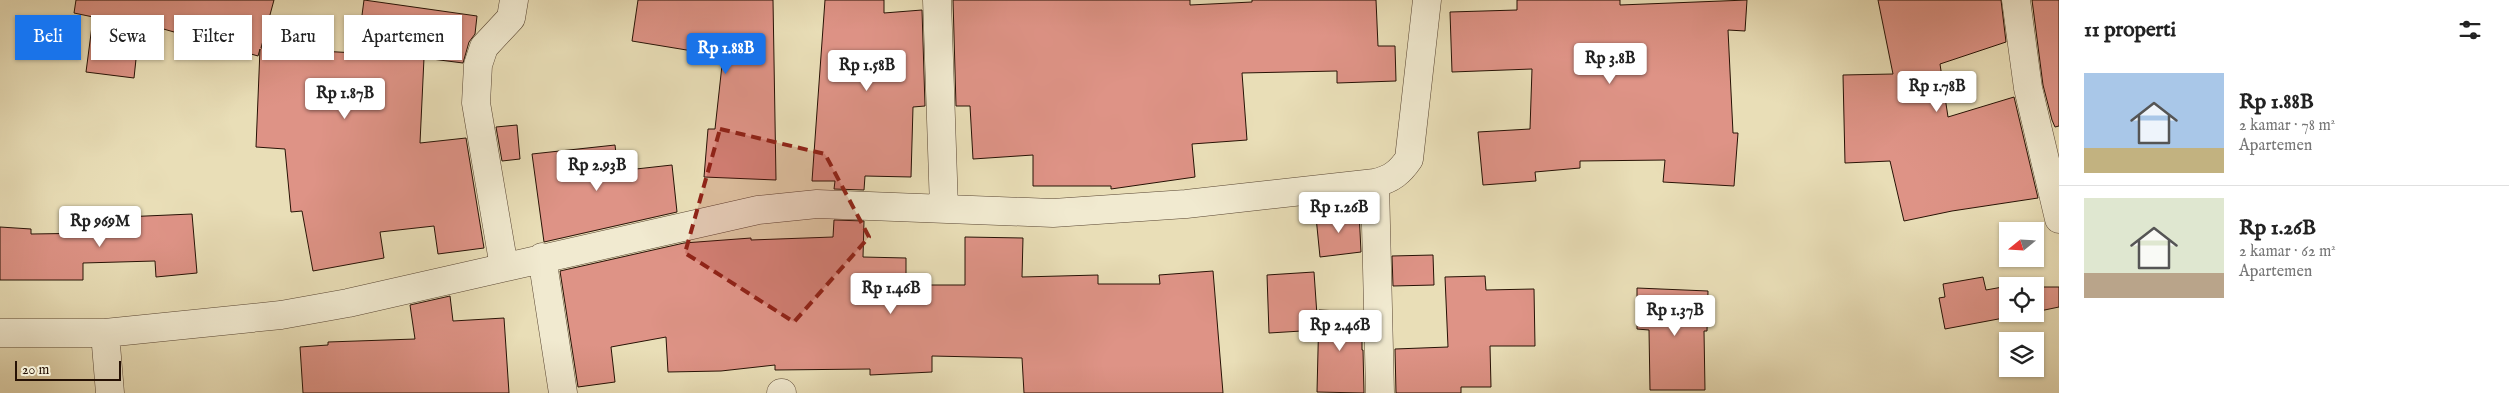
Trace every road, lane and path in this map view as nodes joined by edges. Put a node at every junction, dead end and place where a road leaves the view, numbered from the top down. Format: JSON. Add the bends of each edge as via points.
{"nodes":[{"id":1,"x":514,"y":0,"type":"edge"},
{"id":2,"x":937,"y":0,"type":"edge"},
{"id":3,"x":1427,"y":0,"type":"edge"},
{"id":4,"x":2016,"y":0,"type":"edge"},
{"id":5,"x":1375,"y":183,"type":"junction"},
{"id":6,"x":944,"y":208,"type":"junction"},
{"id":7,"x":2059,"y":219,"type":"edge"},
{"id":8,"x":542,"y":257,"type":"junction"},
{"id":9,"x":504,"y":267,"type":"junction"},
{"id":10,"x":0,"y":333,"type":"edge"},
{"id":11,"x":105,"y":333,"type":"junction"},
{"id":12,"x":110,"y":393,"type":"edge"},
{"id":13,"x":563,"y":393,"type":"edge"},
{"id":14,"x":1380,"y":393,"type":"edge"}],
"edges":[{"from":1,"to":9,"type":"street","via":[[511,18],[484,47],[478,65],[476,103]]},
{"from":2,"to":6,"type":"street"},
{"from":3,"to":5,"type":"street","via":[[1409,159],[1400,172]]},
{"from":4,"to":7,"type":"street","via":[[2028,88]]},
{"from":5,"to":6,"type":"street","via":[[1052,213]]},
{"from":5,"to":14,"type":"street"},
{"from":6,"to":8,"type":"street","via":[[817,204],[758,210]]},
{"from":8,"to":9,"type":"street"},
{"from":8,"to":13,"type":"street"},
{"from":9,"to":11,"type":"street","via":[[281,315]]},
{"from":10,"to":11,"type":"street"},
{"from":11,"to":12,"type":"street"}]}
